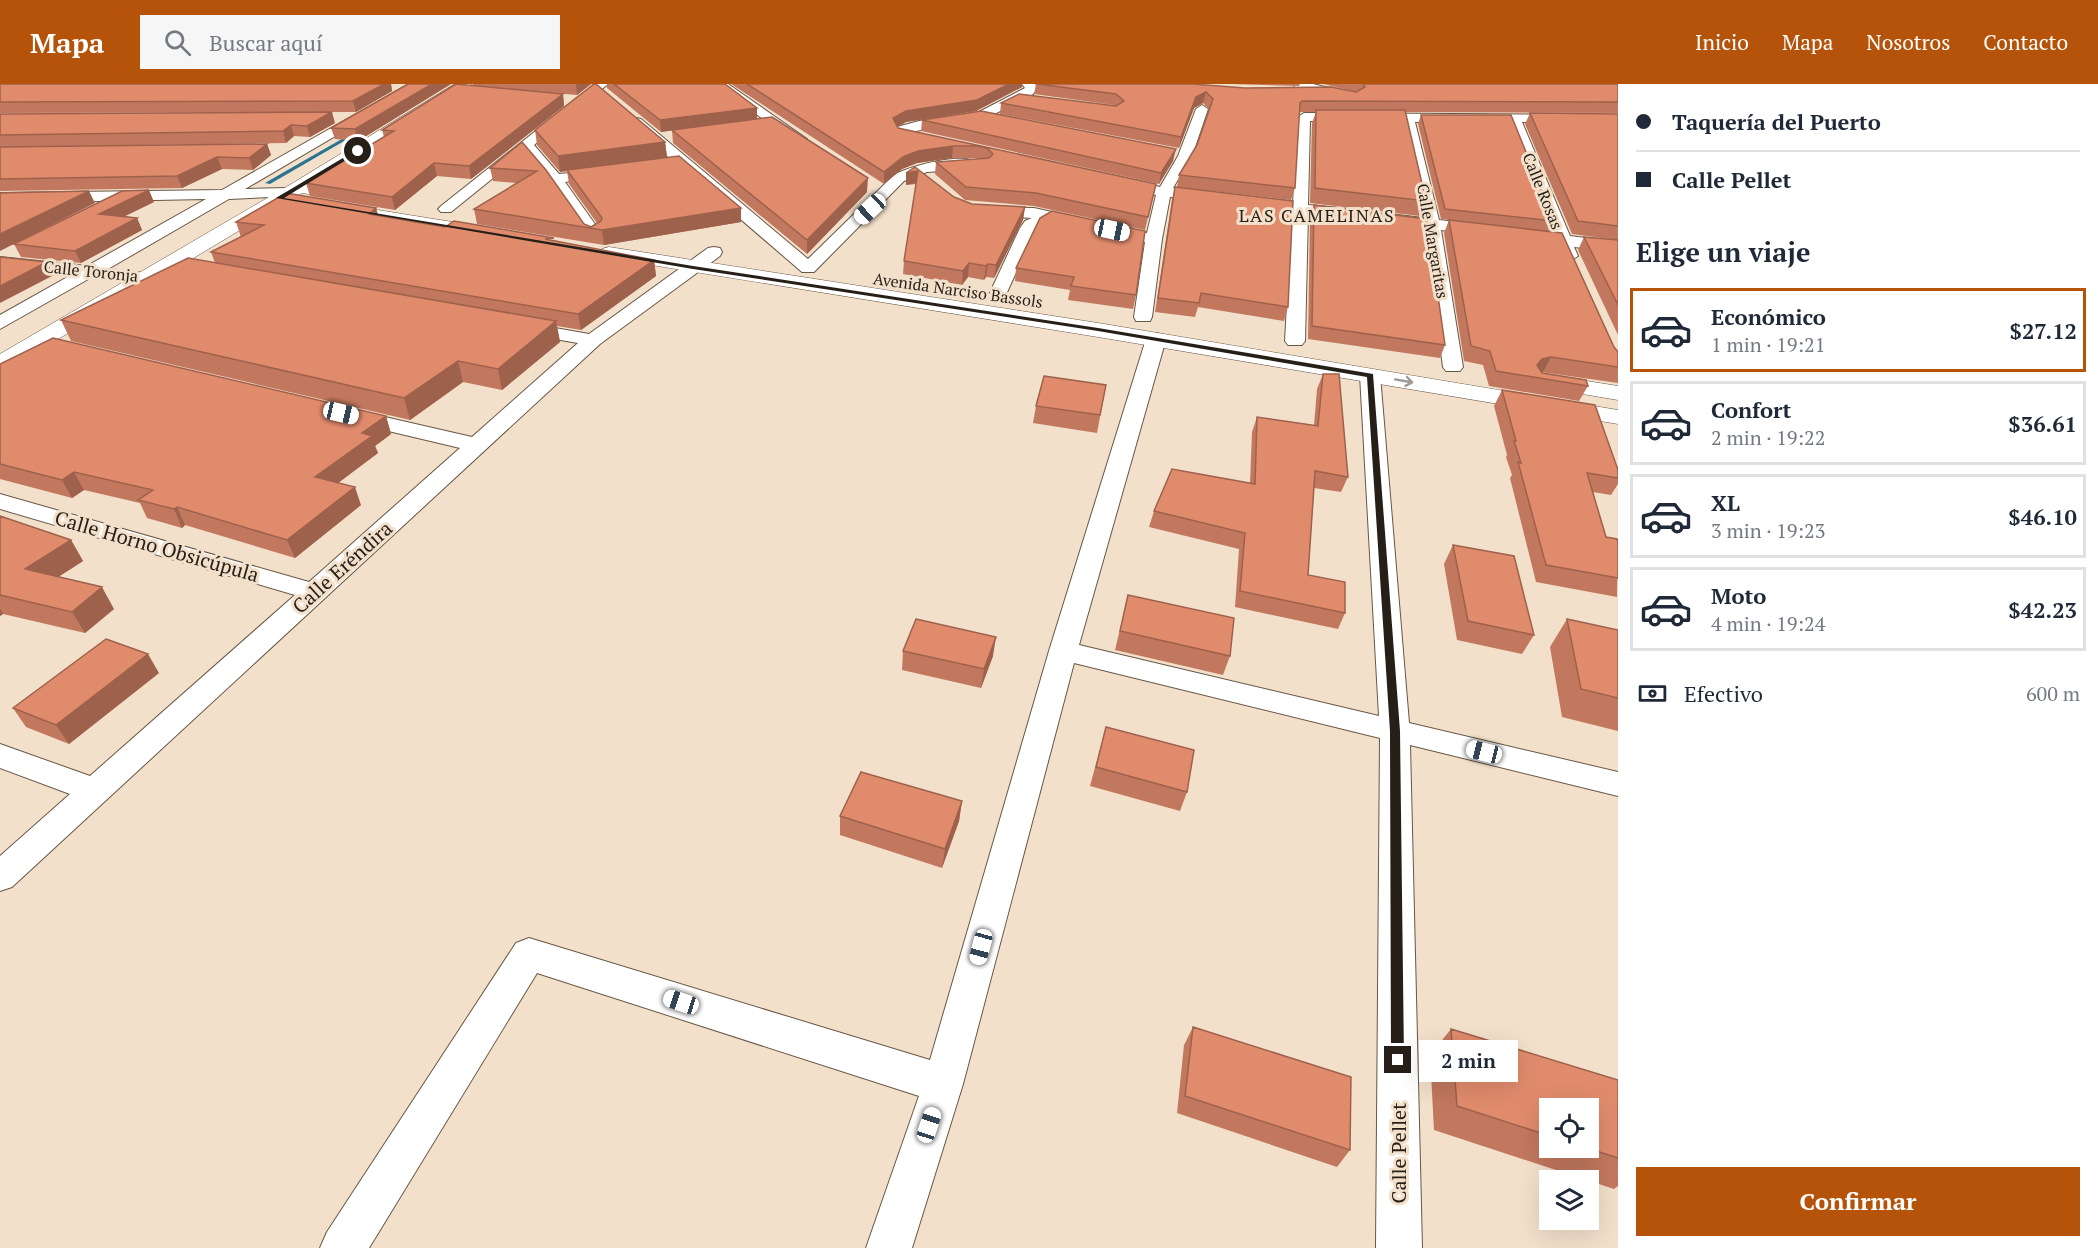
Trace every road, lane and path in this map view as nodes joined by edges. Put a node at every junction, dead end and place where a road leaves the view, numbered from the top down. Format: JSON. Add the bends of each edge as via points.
{"nodes":[{"id":1,"x":417,"y":84,"type":"edge"},
{"id":2,"x":720,"y":84,"type":"edge"},
{"id":3,"x":1028,"y":84,"type":"edge"},
{"id":4,"x":394,"y":85,"type":"edge"},
{"id":5,"x":461,"y":87,"type":"edge"},
{"id":6,"x":1294,"y":88,"type":"edge"},
{"id":7,"x":602,"y":89,"type":"edge"},
{"id":8,"x":478,"y":92,"type":"edge"},
{"id":9,"x":1353,"y":97,"type":"edge"},
{"id":10,"x":1016,"y":98,"type":"junction"},
{"id":11,"x":558,"y":99,"type":"edge"},
{"id":12,"x":581,"y":101,"type":"junction"},
{"id":13,"x":1038,"y":101,"type":"edge"},
{"id":14,"x":1202,"y":109,"type":"edge"},
{"id":15,"x":622,"y":110,"type":"edge"},
{"id":16,"x":980,"y":116,"type":"junction"},
{"id":17,"x":334,"y":117,"type":"edge"},
{"id":18,"x":357,"y":117,"type":"junction"},
{"id":19,"x":1407,"y":117,"type":"junction"},
{"id":20,"x":1514,"y":119,"type":"junction"},
{"id":21,"x":1618,"y":119,"type":"edge"},
{"id":22,"x":1003,"y":120,"type":"edge"},
{"id":23,"x":775,"y":123,"type":"junction"},
{"id":24,"x":753,"y":126,"type":"edge"},
{"id":25,"x":677,"y":136,"type":"edge"},
{"id":26,"x":656,"y":139,"type":"junction"},
{"id":27,"x":943,"y":144,"type":"edge"},
{"id":28,"x":526,"y":145,"type":"junction"},
{"id":29,"x":279,"y":149,"type":"dead end"},
{"id":30,"x":303,"y":149,"type":"junction"},
{"id":31,"x":815,"y":149,"type":"edge"},
{"id":32,"x":683,"y":162,"type":"junction"},
{"id":33,"x":659,"y":165,"type":"edge"},
{"id":34,"x":992,"y":166,"type":"edge"},
{"id":35,"x":624,"y":170,"type":"edge"},
{"id":36,"x":915,"y":170,"type":"junction"},
{"id":37,"x":1100,"y":177,"type":"edge"},
{"id":38,"x":555,"y":179,"type":"junction"},
{"id":39,"x":932,"y":181,"type":"edge"},
{"id":40,"x":43,"y":185,"type":"edge"},
{"id":41,"x":1164,"y":192,"type":"junction"},
{"id":42,"x":289,"y":193,"type":"junction"},
{"id":43,"x":225,"y":194,"type":"junction"},
{"id":44,"x":129,"y":195,"type":"junction"},
{"id":45,"x":0,"y":198,"type":"edge"},
{"id":46,"x":24,"y":198,"type":"junction"},
{"id":47,"x":1299,"y":208,"type":"junction"},
{"id":48,"x":446,"y":209,"type":"junction"},
{"id":49,"x":971,"y":209,"type":"edge"},
{"id":50,"x":0,"y":211,"type":"edge"},
{"id":51,"x":97,"y":211,"type":"edge"},
{"id":52,"x":1048,"y":216,"type":"junction"},
{"id":53,"x":1432,"y":224,"type":"junction"},
{"id":54,"x":594,"y":234,"type":"junction"},
{"id":55,"x":1154,"y":239,"type":"junction"},
{"id":56,"x":1563,"y":240,"type":"junction"},
{"id":57,"x":1618,"y":247,"type":"edge"},
{"id":58,"x":21,"y":248,"type":"edge"},
{"id":59,"x":714,"y":252,"type":"junction"},
{"id":60,"x":0,"y":260,"type":"edge"},
{"id":61,"x":693,"y":267,"type":"junction"},
{"id":62,"x":808,"y":268,"type":"junction"},
{"id":63,"x":1577,"y":270,"type":"edge"},
{"id":64,"x":90,"y":271,"type":"junction"},
{"id":65,"x":146,"y":278,"type":"junction"},
{"id":66,"x":997,"y":297,"type":"junction"},
{"id":67,"x":0,"y":323,"type":"edge"},
{"id":68,"x":498,"y":324,"type":"edge"},
{"id":69,"x":1155,"y":326,"type":"junction"},
{"id":70,"x":1272,"y":337,"type":"dead end"},
{"id":71,"x":593,"y":340,"type":"junction"},
{"id":72,"x":1295,"y":340,"type":"junction"},
{"id":73,"x":1318,"y":344,"type":"dead end"},
{"id":74,"x":1430,"y":363,"type":"dead end"},
{"id":75,"x":0,"y":364,"type":"edge"},
{"id":76,"x":1453,"y":367,"type":"junction"},
{"id":77,"x":1476,"y":371,"type":"dead end"},
{"id":78,"x":1370,"y":375,"type":"junction"},
{"id":79,"x":1524,"y":378,"type":"edge"},
{"id":80,"x":1618,"y":393,"type":"edge"},
{"id":81,"x":326,"y":409,"type":"edge"},
{"id":82,"x":1618,"y":417,"type":"edge"},
{"id":83,"x":477,"y":445,"type":"junction"},
{"id":84,"x":0,"y":501,"type":"edge"},
{"id":85,"x":315,"y":592,"type":"junction"},
{"id":86,"x":1063,"y":651,"type":"junction"},
{"id":87,"x":1395,"y":731,"type":"junction"},
{"id":88,"x":0,"y":756,"type":"edge"},
{"id":89,"x":1618,"y":784,"type":"edge"},
{"id":90,"x":95,"y":791,"type":"junction"},
{"id":91,"x":0,"y":877,"type":"edge"},
{"id":92,"x":943,"y":1084,"type":"junction"},
{"id":93,"x":343,"y":1248,"type":"edge"},
{"id":94,"x":889,"y":1248,"type":"edge"},
{"id":95,"x":1399,"y":1248,"type":"edge"}],
"edges":[{"from":1,"to":4,"type":"street"},
{"from":1,"to":18,"type":"street"},
{"from":2,"to":23,"type":"street"},
{"from":3,"to":10,"type":"street","via":[[1032,88]]},
{"from":5,"to":8,"type":"street"},
{"from":5,"to":42,"type":"street"},
{"from":6,"to":9,"type":"street"},
{"from":7,"to":12,"type":"street"},
{"from":10,"to":13,"type":"street"},
{"from":10,"to":16,"type":"street"},
{"from":11,"to":12,"type":"street"},
{"from":12,"to":28,"type":"street"},
{"from":14,"to":41,"type":"street"},
{"from":15,"to":26,"type":"street"},
{"from":16,"to":22,"type":"street"},
{"from":16,"to":27,"type":"street","via":[[902,130],[909,138]]},
{"from":17,"to":18,"type":"street"},
{"from":18,"to":30,"type":"street"},
{"from":19,"to":20,"type":"street"},
{"from":19,"to":47,"type":"street","via":[[1304,117]]},
{"from":19,"to":53,"type":"street","name":"Calle Margaritas"},
{"from":20,"to":21,"type":"street"},
{"from":20,"to":56,"type":"street","name":"Calle Rosas"},
{"from":23,"to":24,"type":"street"},
{"from":23,"to":31,"type":"street"},
{"from":25,"to":26,"type":"street"},
{"from":26,"to":32,"type":"street"},
{"from":28,"to":38,"type":"street"},
{"from":28,"to":48,"type":"street"},
{"from":29,"to":30,"type":"street"},
{"from":30,"to":43,"type":"street"},
{"from":32,"to":33,"type":"street"},
{"from":32,"to":62,"type":"street"},
{"from":34,"to":36,"type":"street","via":[[944,165]]},
{"from":35,"to":38,"type":"street"},
{"from":36,"to":39,"type":"street"},
{"from":36,"to":62,"type":"street","via":[[880,191]]},
{"from":37,"to":41,"type":"street"},
{"from":38,"to":54,"type":"street"},
{"from":40,"to":46,"type":"street"},
{"from":41,"to":47,"type":"street"},
{"from":41,"to":55,"type":"street"},
{"from":42,"to":43,"type":"street"},
{"from":42,"to":48,"type":"street"},
{"from":42,"to":48,"type":"street","via":[[506,228]]},
{"from":42,"to":65,"type":"street"},
{"from":43,"to":44,"type":"street"},
{"from":43,"to":64,"type":"street"},
{"from":44,"to":46,"type":"street"},
{"from":44,"to":51,"type":"street"},
{"from":45,"to":46,"type":"street"},
{"from":46,"to":50,"type":"street"},
{"from":47,"to":53,"type":"street"},
{"from":47,"to":72,"type":"street"},
{"from":49,"to":52,"type":"street"},
{"from":52,"to":55,"type":"street"},
{"from":52,"to":66,"type":"street","via":[[1028,228]]},
{"from":53,"to":56,"type":"street"},
{"from":53,"to":76,"type":"street","name":"Calle Margaritas"},
{"from":54,"to":59,"type":"street","name":"Avenida Narciso Bassols"},
{"from":54,"to":61,"type":"street","name":"Avenida Narciso Bassols","via":[[575,239]]},
{"from":55,"to":69,"type":"street"},
{"from":56,"to":57,"type":"street"},
{"from":56,"to":63,"type":"street","name":"Calle Rosas"},
{"from":58,"to":60,"type":"street"},
{"from":59,"to":61,"type":"street","name":"Calle Eréndira"},
{"from":59,"to":62,"type":"street","name":"Avenida Narciso Bassols"},
{"from":60,"to":64,"type":"street","name":"Calle Toronja"},
{"from":61,"to":69,"type":"street","name":"Avenida Narciso Bassols"},
{"from":61,"to":71,"type":"street","name":"Calle Eréndira"},
{"from":62,"to":66,"type":"street","name":"Avenida Narciso Bassols"},
{"from":64,"to":65,"type":"street","name":"Calle Toronja"},
{"from":64,"to":67,"type":"street"},
{"from":65,"to":75,"type":"street"},
{"from":66,"to":69,"type":"street","name":"Avenida Narciso Bassols"},
{"from":68,"to":71,"type":"street"},
{"from":69,"to":78,"type":"street","name":"Avenida Narciso Bassols"},
{"from":69,"to":86,"type":"street"},
{"from":70,"to":72,"type":"street"},
{"from":71,"to":83,"type":"street","name":"Calle Eréndira"},
{"from":72,"to":73,"type":"street"},
{"from":74,"to":76,"type":"street"},
{"from":76,"to":77,"type":"street"},
{"from":78,"to":82,"type":"street","name":"Avenida Narciso Bassols","one_way":true},
{"from":78,"to":87,"type":"street","name":"Calle Pellet"},
{"from":79,"to":80,"type":"street"},
{"from":81,"to":83,"type":"street"},
{"from":83,"to":85,"type":"street","name":"Calle Eréndira"},
{"from":84,"to":85,"type":"street","name":"Calle Horno Obsicúpula"},
{"from":85,"to":90,"type":"street","name":"Calle Eréndira"},
{"from":86,"to":87,"type":"street"},
{"from":86,"to":92,"type":"street"},
{"from":87,"to":89,"type":"street"},
{"from":87,"to":95,"type":"street","name":"Calle Pellet"},
{"from":88,"to":90,"type":"street"},
{"from":90,"to":91,"type":"street","name":"Calle Eréndira"},
{"from":92,"to":93,"type":"street","via":[[529,954]]},
{"from":92,"to":94,"type":"street"}]}
